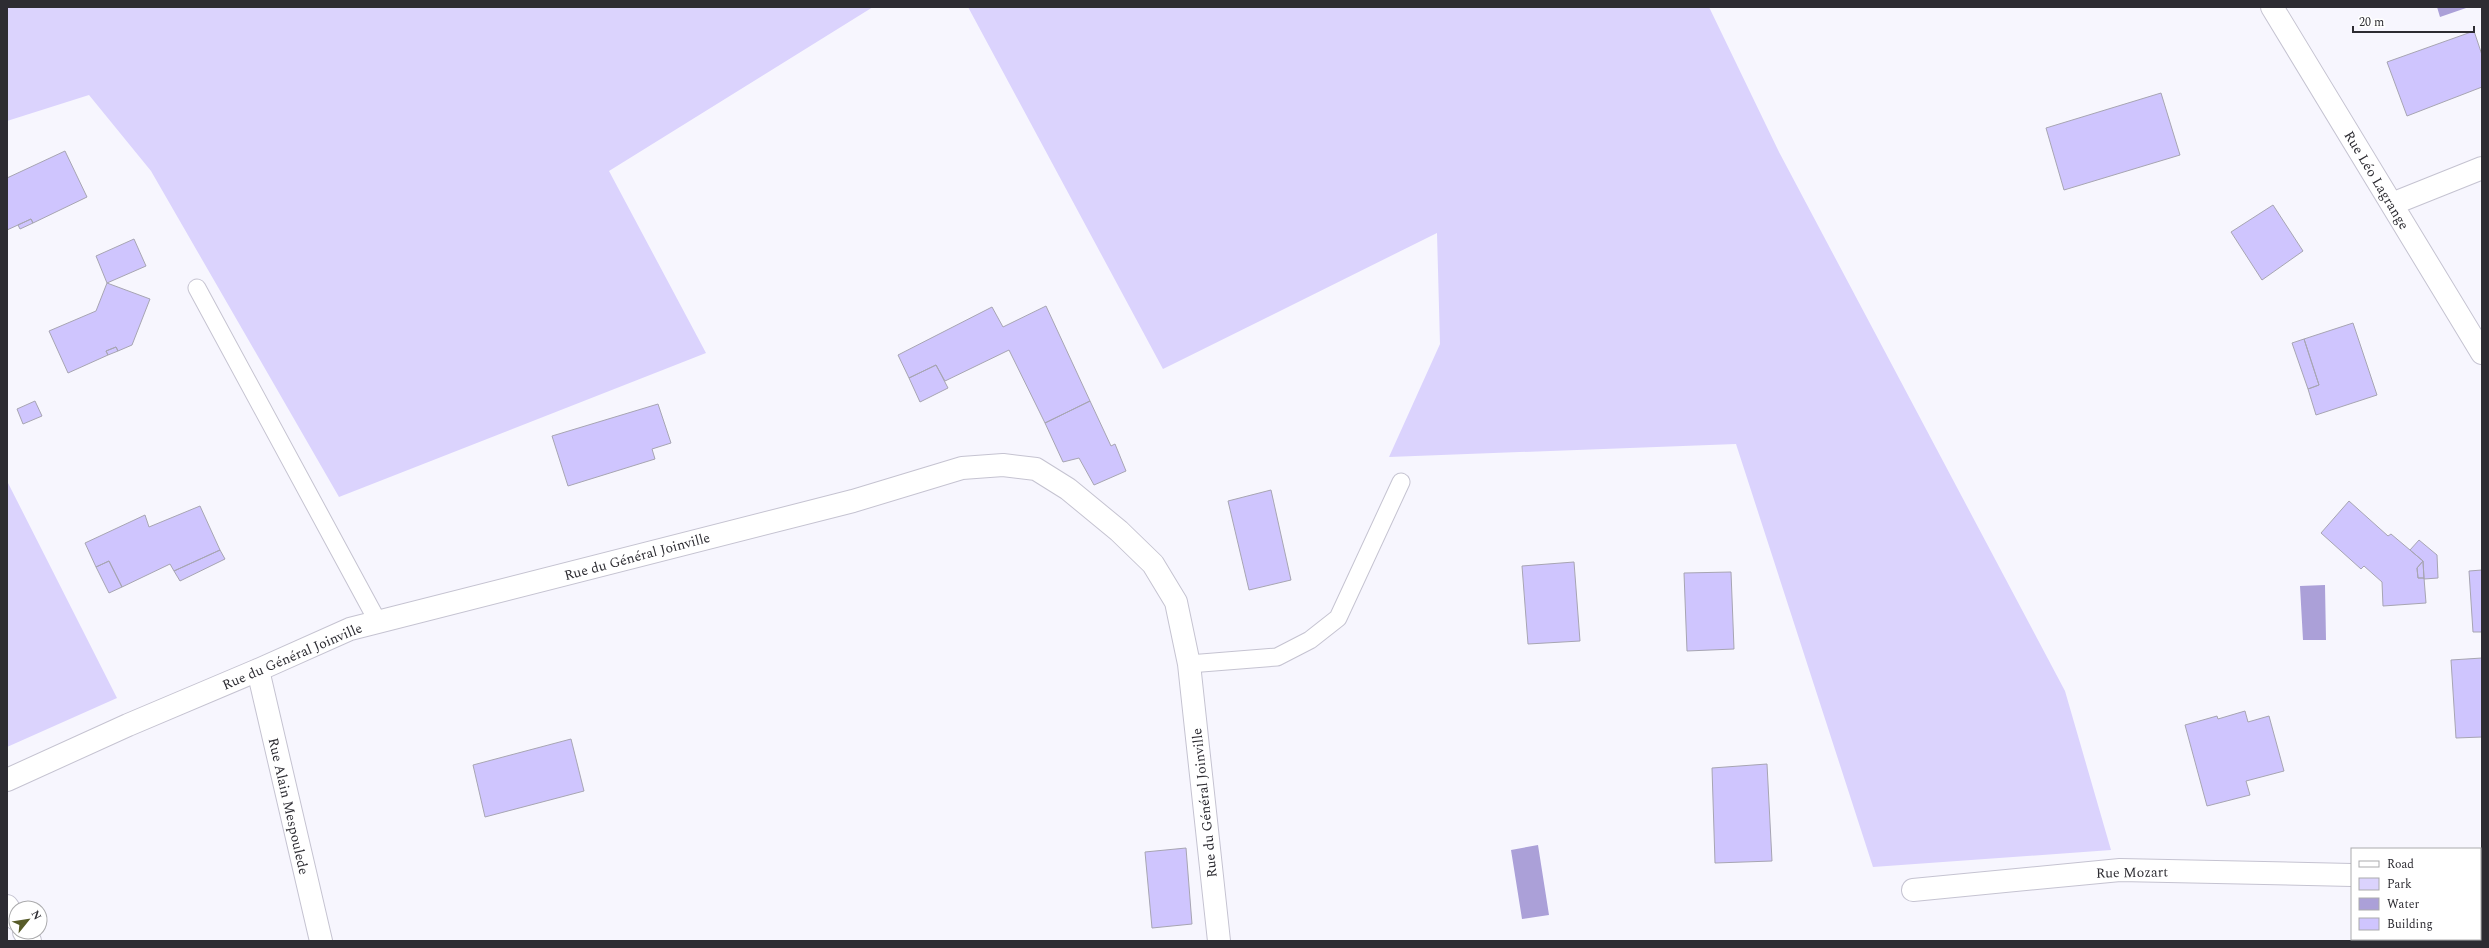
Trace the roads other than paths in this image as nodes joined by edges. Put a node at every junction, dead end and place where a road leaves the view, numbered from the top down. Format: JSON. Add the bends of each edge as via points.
{"nodes":[{"id":1,"x":2272,"y":7,"type":"edge"},
{"id":2,"x":2482,"y":168,"type":"edge"},
{"id":3,"x":2392,"y":204,"type":"junction"},
{"id":4,"x":197,"y":288,"type":"dead end"},
{"id":5,"x":2482,"y":353,"type":"edge"},
{"id":6,"x":1401,"y":482,"type":"dead end"},
{"id":7,"x":378,"y":622,"type":"junction"},
{"id":8,"x":1188,"y":664,"type":"junction"},
{"id":9,"x":258,"y":670,"type":"junction"},
{"id":10,"x":7,"y":780,"type":"edge"},
{"id":11,"x":2351,"y":875,"type":"edge"},
{"id":12,"x":1913,"y":890,"type":"dead end"},
{"id":13,"x":321,"y":941,"type":"edge"},
{"id":14,"x":1219,"y":941,"type":"edge"}],
"edges":[{"from":1,"to":3,"type":"street","name":"Rue Léo Lagrange"},
{"from":2,"to":3,"type":"street"},
{"from":3,"to":5,"type":"street","name":"Rue Léo Lagrange"},
{"from":4,"to":7,"type":"lane"},
{"from":6,"to":8,"type":"lane","via":[[1338,618],[1310,640],[1277,657]]},
{"from":7,"to":8,"type":"street","name":"Rue du Général Joinville","via":[[853,501],[962,468],[1003,465],[1036,468],[1068,489],[1119,531],[1153,564],[1176,602]]},
{"from":7,"to":9,"type":"street","name":"Rue du Général Joinville","via":[[350,629]]},
{"from":8,"to":14,"type":"street","name":"Rue du Général Joinville"},
{"from":9,"to":10,"type":"street","name":"Rue du Général Joinville"},
{"from":9,"to":13,"type":"street","name":"Rue Alain Mespoulede"},
{"from":11,"to":12,"type":"street","name":"Rue Mozart","via":[[2120,870]]}]}
